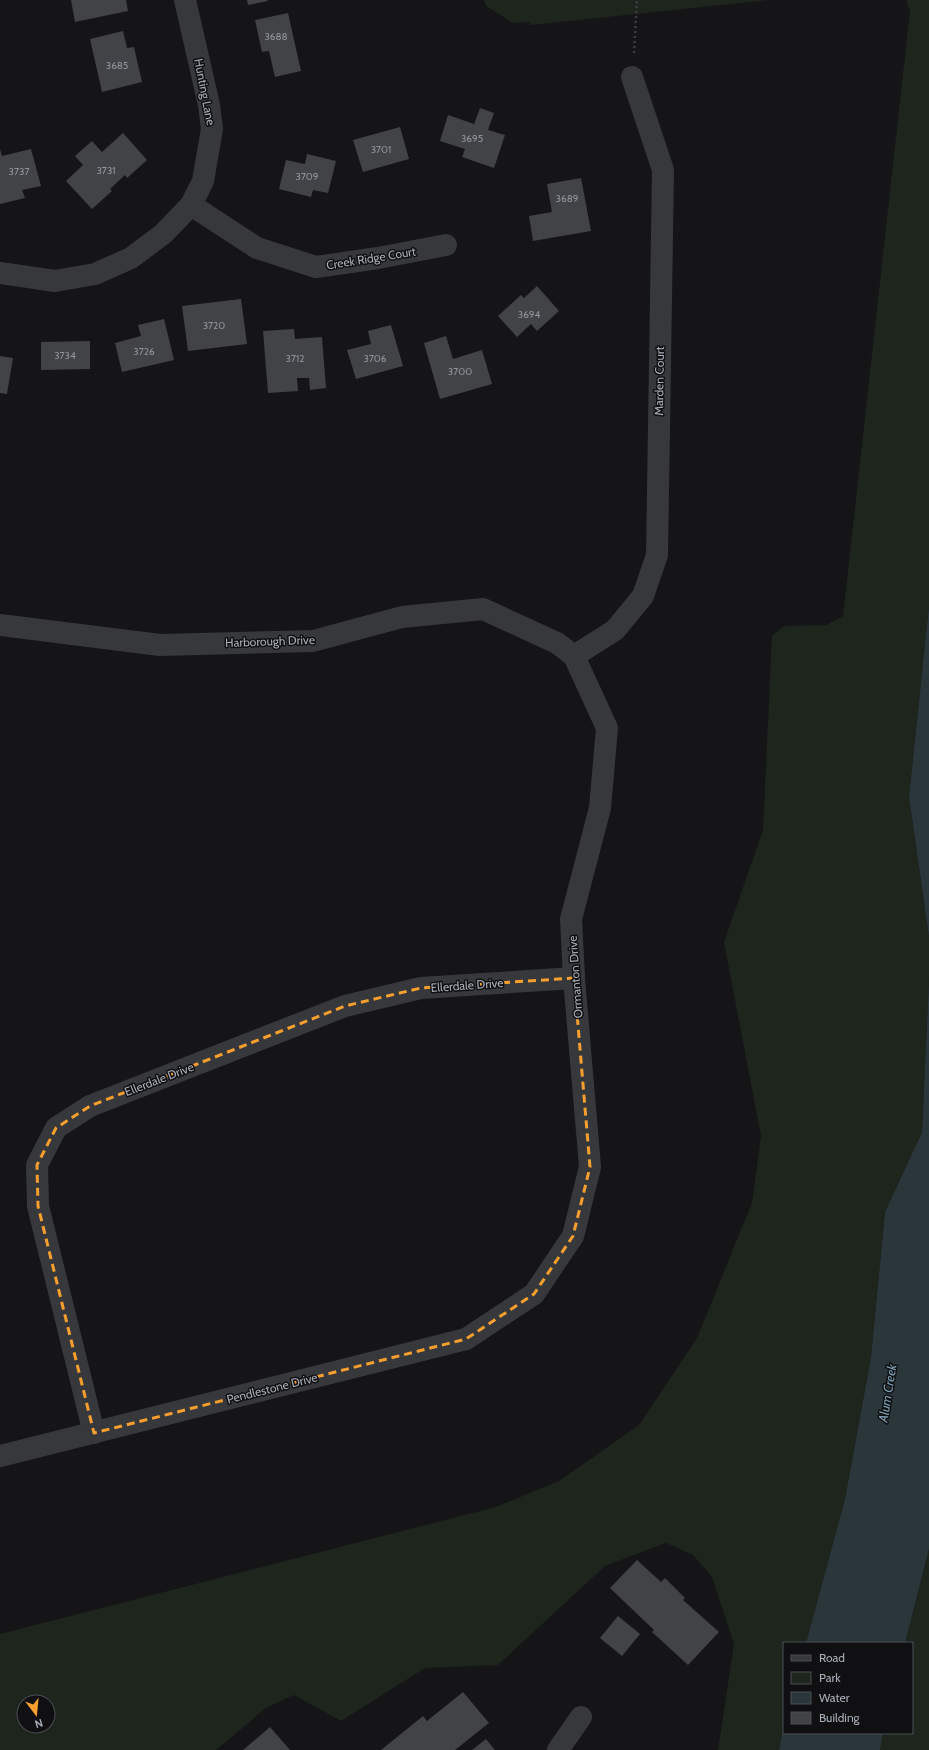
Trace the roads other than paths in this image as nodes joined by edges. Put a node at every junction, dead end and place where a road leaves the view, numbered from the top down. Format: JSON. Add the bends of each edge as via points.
{"nodes":[{"id":1,"x":185,"y":0,"type":"edge"},
{"id":2,"x":632,"y":77,"type":"road end"},
{"id":3,"x":191,"y":204,"type":"junction"},
{"id":4,"x":446,"y":245,"type":"dead end"},
{"id":5,"x":0,"y":273,"type":"edge"},
{"id":6,"x":0,"y":625,"type":"edge"},
{"id":7,"x":574,"y":656,"type":"junction"},
{"id":8,"x":574,"y":978,"type":"junction"},
{"id":9,"x":534,"y":1294,"type":"joint"},
{"id":10,"x":94,"y":1433,"type":"junction"},
{"id":11,"x":0,"y":1456,"type":"edge"},
{"id":12,"x":581,"y":1717,"type":"dead end"},
{"id":13,"x":558,"y":1750,"type":"edge"}],
"edges":[{"from":1,"to":3,"type":"street","name":"Hunting Lane","via":[[212,129],[203,182]]},
{"from":2,"to":7,"type":"street","name":"Marden Court","via":[[663,170],[657,555],[643,596],[615,630]]},
{"from":3,"to":4,"type":"street","name":"Creek Ridge Court","via":[[256,248],[316,267]]},
{"from":3,"to":5,"type":"street","name":"Hunting Lane","via":[[163,234],[131,258],[95,274],[55,281]]},
{"from":6,"to":7,"type":"street","name":"Harborough Drive","via":[[160,645],[313,642],[402,617],[483,609],[557,643]]},
{"from":7,"to":8,"type":"street","name":"Ormanton Drive","via":[[607,728],[600,808],[571,919]]},
{"from":8,"to":9,"type":"street","name":"Ormanton Drive","via":[[590,1167],[573,1236]]},
{"from":8,"to":10,"type":"street","name":"Ellerdale Drive","via":[[420,988],[345,1006],[90,1106],[56,1128],[37,1165],[38,1206]]},
{"from":9,"to":10,"type":"street","name":"Pendlestone Drive","via":[[466,1339]]},
{"from":10,"to":11,"type":"street","name":"Pendlestone Drive"},
{"from":12,"to":13,"type":"street"}]}
